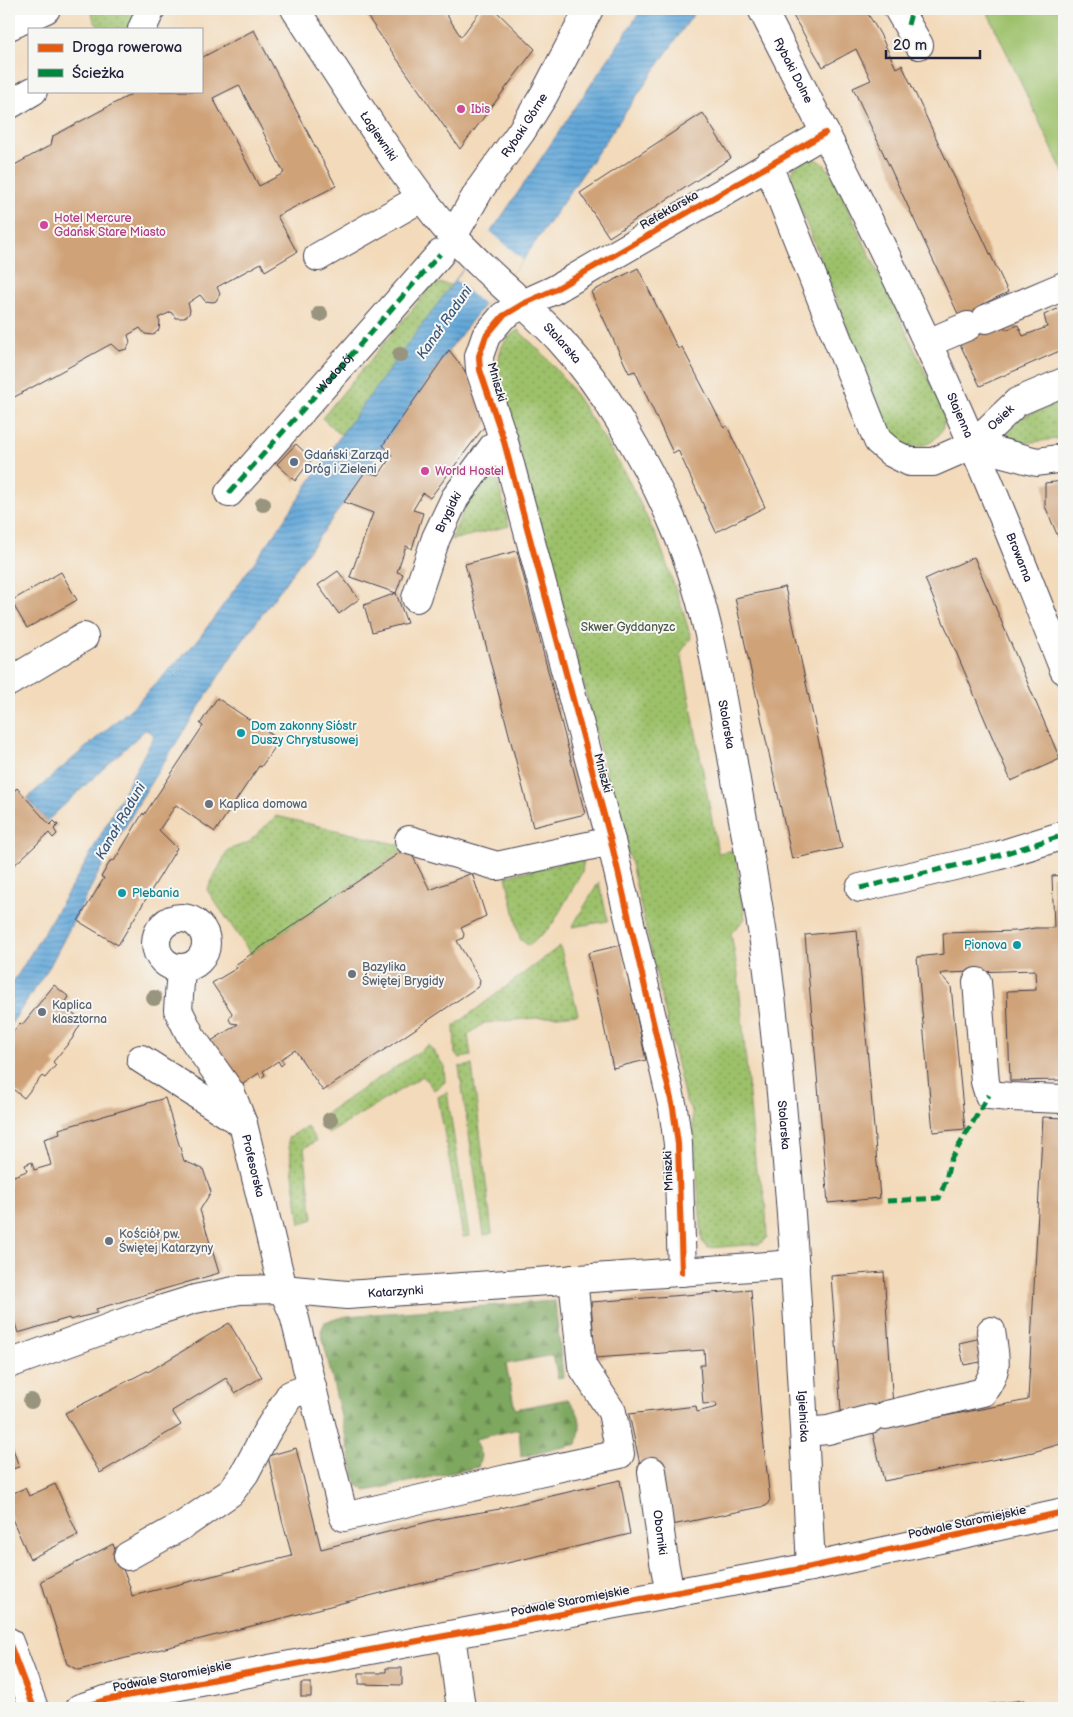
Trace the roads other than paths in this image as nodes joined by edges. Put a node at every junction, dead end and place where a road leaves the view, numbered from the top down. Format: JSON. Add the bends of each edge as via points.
{"nodes":[{"id":1,"x":46,"y":9,"type":"edge"},
{"id":2,"x":151,"y":9,"type":"edge"},
{"id":3,"x":296,"y":9,"type":"edge"},
{"id":4,"x":589,"y":9,"type":"edge"},
{"id":5,"x":762,"y":9,"type":"edge"},
{"id":6,"x":898,"y":9,"type":"edge"},
{"id":7,"x":9,"y":26,"type":"edge"},
{"id":8,"x":142,"y":28,"type":"edge"},
{"id":9,"x":919,"y":46,"type":"dead end"},
{"id":10,"x":32,"y":92,"type":"edge"},
{"id":11,"x":9,"y":105,"type":"edge"},
{"id":12,"x":824,"y":133,"type":"junction"},
{"id":13,"x":768,"y":165,"type":"junction"},
{"id":14,"x":421,"y":198,"type":"junction"},
{"id":15,"x":446,"y":245,"type":"junction"},
{"id":16,"x":318,"y":257,"type":"dead end"},
{"id":17,"x":473,"y":257,"type":"joint"},
{"id":18,"x":1064,"y":286,"type":"edge"},
{"id":19,"x":523,"y":304,"type":"junction"},
{"id":20,"x":928,"y":343,"type":"junction"},
{"id":21,"x":1064,"y":382,"type":"edge"},
{"id":22,"x":503,"y":438,"type":"junction"},
{"id":23,"x":972,"y":445,"type":"junction"},
{"id":24,"x":1064,"y":458,"type":"edge"},
{"id":25,"x":229,"y":492,"type":"dead end"},
{"id":26,"x":416,"y":598,"type":"dead end"},
{"id":27,"x":84,"y":637,"type":"dead end"},
{"id":28,"x":1064,"y":670,"type":"edge"},
{"id":29,"x":9,"y":682,"type":"edge"},
{"id":30,"x":1064,"y":835,"type":"edge"},
{"id":31,"x":409,"y":840,"type":"dead end"},
{"id":32,"x":611,"y":841,"type":"junction"},
{"id":33,"x":860,"y":888,"type":"dead end"},
{"id":34,"x":181,"y":969,"type":"dead end"},
{"id":35,"x":978,"y":982,"type":"dead end"},
{"id":36,"x":141,"y":1059,"type":"dead end"},
{"id":37,"x":1064,"y":1099,"type":"edge"},
{"id":38,"x":243,"y":1124,"type":"junction"},
{"id":39,"x":794,"y":1264,"type":"junction"},
{"id":40,"x":682,"y":1272,"type":"junction"},
{"id":41,"x":573,"y":1279,"type":"junction"},
{"id":42,"x":283,"y":1289,"type":"junction"},
{"id":43,"x":991,"y":1331,"type":"dead end"},
{"id":44,"x":9,"y":1364,"type":"edge"},
{"id":45,"x":312,"y":1387,"type":"junction"},
{"id":46,"x":804,"y":1432,"type":"junction"},
{"id":47,"x":652,"y":1471,"type":"dead end"},
{"id":48,"x":1064,"y":1512,"type":"edge"},
{"id":49,"x":128,"y":1556,"type":"dead end"},
{"id":50,"x":812,"y":1567,"type":"junction"},
{"id":51,"x":670,"y":1594,"type":"junction"},
{"id":52,"x":451,"y":1635,"type":"junction"},
{"id":53,"x":9,"y":1642,"type":"edge"},
{"id":54,"x":34,"y":1708,"type":"edge"},
{"id":55,"x":80,"y":1708,"type":"edge"},
{"id":56,"x":461,"y":1708,"type":"edge"}],
"edges":[{"from":1,"to":7,"type":"street"},
{"from":2,"to":8,"type":"street"},
{"from":3,"to":14,"type":"street","name":"Łagiewniki"},
{"from":4,"to":15,"type":"street","name":"Rybaki Górne","via":[[544,95]]},
{"from":5,"to":12,"type":"street","name":"Rybaki Dolne"},
{"from":6,"to":9,"type":"street"},
{"from":10,"to":11,"type":"street"},
{"from":12,"to":13,"type":"street","name":"Refektarska"},
{"from":12,"to":20,"type":"street","name":"Stajenna"},
{"from":13,"to":19,"type":"street","name":"Refektarska","via":[[554,290]]},
{"from":13,"to":23,"type":"street","name":"Stajenna","via":[[878,441],[910,462],[933,462]]},
{"from":14,"to":15,"type":"street","name":"Łagiewniki"},
{"from":14,"to":16,"type":"street"},
{"from":15,"to":17,"type":"street","name":"Łagiewniki"},
{"from":15,"to":25,"type":"street","name":"Wodopój"},
{"from":17,"to":19,"type":"street","name":"Stolarska"},
{"from":18,"to":20,"type":"street"},
{"from":19,"to":22,"type":"street","name":"Mniszki","via":[[503,316],[486,336],[478,356]]},
{"from":19,"to":39,"type":"street","name":"Stolarska","via":[[561,341],[619,420],[646,467],[678,536],[700,603],[716,670],[768,970]]},
{"from":20,"to":23,"type":"street","name":"Stajenna"},
{"from":21,"to":23,"type":"street","name":"Osiek","via":[[1017,402]]},
{"from":22,"to":26,"type":"street","name":"Brygidki","via":[[455,498],[436,538]]},
{"from":22,"to":32,"type":"street","name":"Mniszki"},
{"from":23,"to":24,"type":"street","name":"Osiek","via":[[1038,462]]},
{"from":23,"to":28,"type":"street","name":"Browarna"},
{"from":27,"to":29,"type":"street"},
{"from":30,"to":33,"type":"street","via":[[997,856]]},
{"from":31,"to":32,"type":"street","via":[[497,866]]},
{"from":32,"to":40,"type":"street","name":"Mniszki","via":[[673,1108],[678,1144]]},
{"from":34,"to":38,"type":"street","name":"Profesorska","via":[[178,1010],[191,1036],[231,1093]]},
{"from":35,"to":37,"type":"street","via":[[985,1082],[989,1095]]},
{"from":36,"to":38,"type":"street"},
{"from":38,"to":42,"type":"street","name":"Profesorska"},
{"from":39,"to":40,"type":"street","name":"Katarzynki"},
{"from":39,"to":46,"type":"street","name":"Igielnicka"},
{"from":40,"to":41,"type":"street","name":"Katarzynki"},
{"from":41,"to":42,"type":"street","name":"Katarzynki","via":[[347,1295]]},
{"from":41,"to":45,"type":"street","name":"Profesorska","via":[[582,1366],[612,1412],[620,1454],[344,1517]]},
{"from":42,"to":44,"type":"street","name":"Katarzynki","via":[[239,1290],[195,1298]]},
{"from":42,"to":45,"type":"street","name":"Profesorska","via":[[294,1315]]},
{"from":43,"to":46,"type":"street","via":[[995,1363],[993,1377],[983,1392],[828,1430]]},
{"from":45,"to":49,"type":"street","via":[[290,1396],[230,1493],[185,1524]]},
{"from":46,"to":50,"type":"street","name":"Igielnicka"},
{"from":47,"to":51,"type":"street","name":"Oborniki"},
{"from":48,"to":50,"type":"street","name":"Podwale Staromiejskie"},
{"from":50,"to":51,"type":"street","name":"Podwale Staromiejskie"},
{"from":51,"to":52,"type":"street","name":"Podwale Staromiejskie"},
{"from":52,"to":55,"type":"street","name":"Podwale Staromiejskie","via":[[105,1700]]},
{"from":52,"to":56,"type":"street"},
{"from":53,"to":54,"type":"street"}]}
